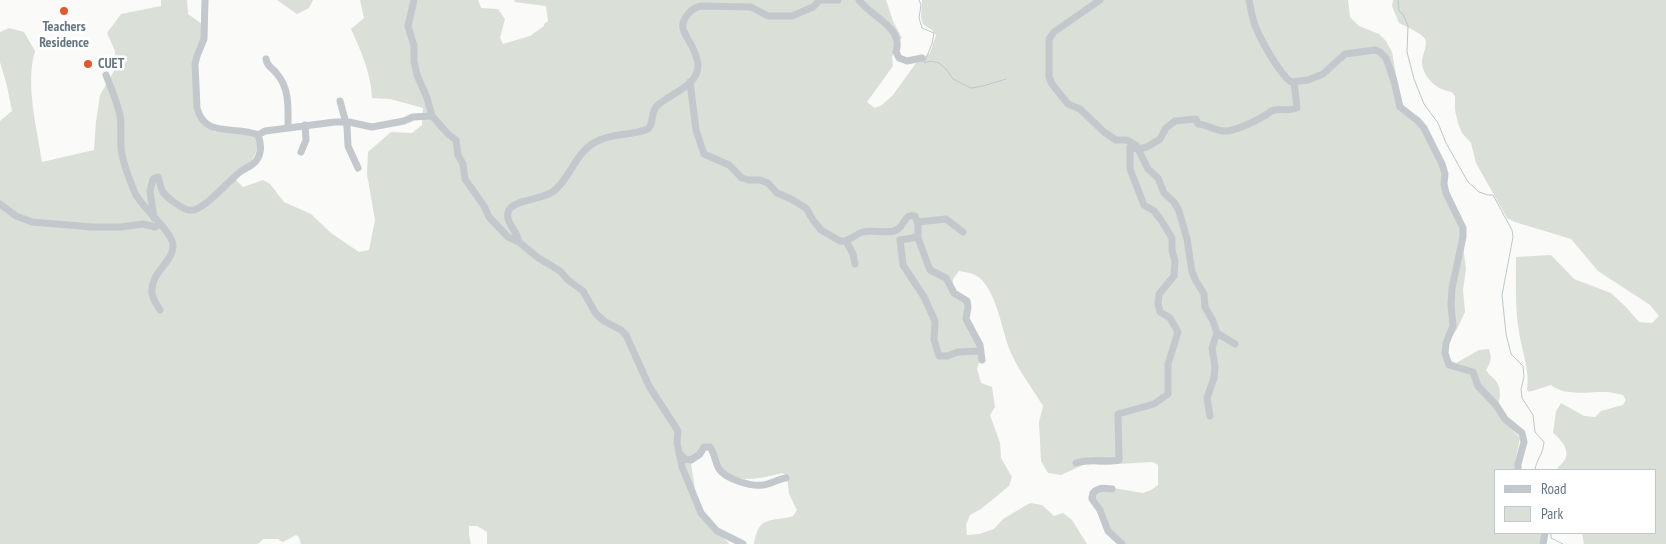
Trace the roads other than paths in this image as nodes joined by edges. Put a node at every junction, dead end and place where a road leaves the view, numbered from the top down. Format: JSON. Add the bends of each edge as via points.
{"nodes":[{"id":1,"x":205,"y":0,"type":"edge"},
{"id":2,"x":414,"y":0,"type":"edge"},
{"id":3,"x":838,"y":0,"type":"edge"},
{"id":4,"x":859,"y":0,"type":"edge"},
{"id":5,"x":1100,"y":0,"type":"edge"},
{"id":6,"x":1249,"y":0,"type":"edge"},
{"id":7,"x":922,"y":58,"type":"dead end"},
{"id":8,"x":266,"y":59,"type":"dead end"},
{"id":9,"x":106,"y":76,"type":"dead end"},
{"id":10,"x":690,"y":82,"type":"junction"},
{"id":11,"x":1294,"y":82,"type":"junction"},
{"id":12,"x":340,"y":101,"type":"dead end"},
{"id":13,"x":432,"y":116,"type":"junction"},
{"id":14,"x":345,"y":122,"type":"junction"},
{"id":15,"x":305,"y":125,"type":"junction"},
{"id":16,"x":288,"y":127,"type":"junction"},
{"id":17,"x":258,"y":135,"type":"junction"},
{"id":18,"x":1139,"y":149,"type":"junction"},
{"id":19,"x":301,"y":152,"type":"dead end"},
{"id":20,"x":358,"y":168,"type":"dead end"},
{"id":21,"x":0,"y":204,"type":"edge"},
{"id":22,"x":154,"y":218,"type":"junction"},
{"id":23,"x":918,"y":222,"type":"junction"},
{"id":24,"x":160,"y":224,"type":"junction"},
{"id":25,"x":963,"y":232,"type":"dead end"},
{"id":26,"x":918,"y":237,"type":"junction"},
{"id":27,"x":846,"y":241,"type":"junction"},
{"id":28,"x":519,"y":242,"type":"junction"},
{"id":29,"x":856,"y":264,"type":"dead end"},
{"id":30,"x":160,"y":310,"type":"dead end"},
{"id":31,"x":1217,"y":334,"type":"junction"},
{"id":32,"x":1235,"y":344,"type":"dead end"},
{"id":33,"x":980,"y":351,"type":"junction"},
{"id":34,"x":982,"y":360,"type":"dead end"},
{"id":35,"x":1210,"y":416,"type":"dead end"},
{"id":36,"x":679,"y":453,"type":"junction"},
{"id":37,"x":1076,"y":463,"type":"dead end"},
{"id":38,"x":1518,"y":469,"type":"edge"},
{"id":39,"x":786,"y":478,"type":"dead end"},
{"id":40,"x":1112,"y":489,"type":"dead end"},
{"id":41,"x":743,"y":544,"type":"edge"},
{"id":42,"x":1122,"y":544,"type":"edge"}],
"edges":[{"from":1,"to":17,"type":"street","via":[[204,39],[195,64],[198,114],[218,130]]},
{"from":2,"to":13,"type":"street","via":[[408,26],[417,75]]},
{"from":3,"to":10,"type":"street","via":[[820,0],[813,7],[792,16],[768,16],[751,7],[694,8],[684,19],[682,27],[698,65]]},
{"from":4,"to":7,"type":"street","via":[[895,34],[899,58],[906,61]]},
{"from":5,"to":18,"type":"street","via":[[1054,32],[1049,39],[1049,76],[1069,105],[1080,109],[1111,137],[1132,142]]},
{"from":6,"to":11,"type":"street","via":[[1260,36],[1278,67],[1288,80]]},
{"from":8,"to":16,"type":"street","via":[[286,91]]},
{"from":9,"to":22,"type":"street","via":[[120,114],[121,147],[128,174],[136,194]]},
{"from":10,"to":27,"type":"street","via":[[696,130],[704,154],[729,165],[742,178],[768,183],[777,193],[806,208],[821,230]]},
{"from":10,"to":28,"type":"street","via":[[658,105],[648,129],[592,144],[552,193],[512,206],[508,216]]},
{"from":11,"to":18,"type":"street","via":[[1297,108],[1288,112],[1272,110],[1250,123],[1225,131],[1198,124],[1196,119],[1175,121],[1158,141]]},
{"from":11,"to":38,"type":"street","via":[[1316,78],[1345,54],[1375,50],[1386,58],[1400,108],[1424,128],[1444,170],[1446,193],[1464,232],[1452,288],[1452,326],[1445,358],[1453,367],[1473,372],[1478,386],[1505,419],[1522,433],[1524,442]]},
{"from":12,"to":14,"type":"street"},
{"from":13,"to":14,"type":"street","via":[[372,127]]},
{"from":13,"to":28,"type":"street","via":[[456,140],[465,179],[489,217],[508,237]]},
{"from":14,"to":15,"type":"street"},
{"from":14,"to":20,"type":"street","via":[[348,146]]},
{"from":15,"to":16,"type":"street"},
{"from":15,"to":19,"type":"street","via":[[306,140]]},
{"from":16,"to":17,"type":"street"},
{"from":17,"to":22,"type":"street","via":[[261,146],[257,160],[196,209],[187,210],[165,194],[160,180],[155,177],[150,191]]},
{"from":18,"to":31,"type":"street","via":[[1148,169],[1158,178],[1164,193],[1179,211],[1192,272],[1204,294],[1205,307]]},
{"from":18,"to":37,"type":"street","via":[[1130,147],[1130,169],[1144,205],[1154,211],[1171,236],[1175,261],[1174,276],[1159,294],[1158,304],[1160,312],[1172,320],[1178,332],[1168,364],[1168,394],[1154,404],[1118,414],[1119,460]]},
{"from":21,"to":24,"type":"street","via":[[16,216],[32,222],[92,228],[144,224],[154,227]]},
{"from":22,"to":24,"type":"street"},
{"from":23,"to":25,"type":"street","via":[[946,218]]},
{"from":23,"to":26,"type":"street"},
{"from":23,"to":27,"type":"street","via":[[915,216],[909,215],[894,231],[864,231]]},
{"from":24,"to":30,"type":"street","via":[[173,244],[171,255],[160,268],[153,285],[152,293]]},
{"from":26,"to":33,"type":"street","via":[[930,270],[946,278],[954,293],[967,301],[966,319],[977,337]]},
{"from":26,"to":33,"type":"street","via":[[900,240],[901,261],[932,315],[939,356]]},
{"from":27,"to":29,"type":"street"},
{"from":28,"to":36,"type":"street","via":[[558,269],[583,291],[596,314],[624,332],[649,386],[678,431]]},
{"from":31,"to":32,"type":"street"},
{"from":31,"to":35,"type":"street","via":[[1212,348],[1214,378],[1207,398]]},
{"from":33,"to":34,"type":"street"},
{"from":36,"to":39,"type":"street","via":[[691,460],[704,447],[710,447],[725,476],[741,482],[764,485]]},
{"from":36,"to":41,"type":"street","via":[[701,514],[717,531]]},
{"from":40,"to":42,"type":"street","via":[[1097,489],[1092,493],[1092,499],[1108,532]]}]}
